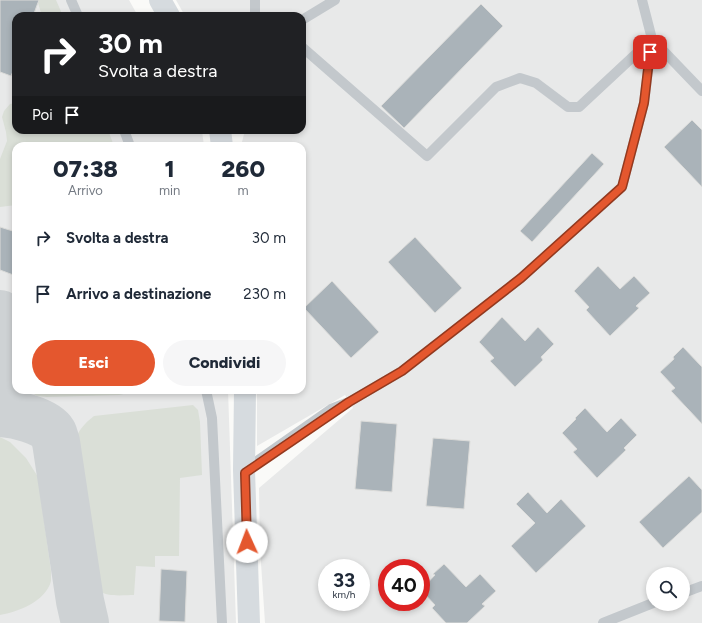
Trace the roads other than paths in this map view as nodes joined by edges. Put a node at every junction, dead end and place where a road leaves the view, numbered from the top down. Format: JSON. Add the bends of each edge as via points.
{"nodes":[{"id":1,"x":71,"y":0,"type":"edge"},
{"id":2,"x":160,"y":0,"type":"edge"},
{"id":3,"x":255,"y":0,"type":"edge"},
{"id":4,"x":334,"y":0,"type":"edge"},
{"id":5,"x":642,"y":0,"type":"edge"},
{"id":6,"x":76,"y":12,"type":"edge"},
{"id":7,"x":167,"y":12,"type":"edge"},
{"id":8,"x":255,"y":12,"type":"edge"},
{"id":9,"x":306,"y":18,"type":"edge"},
{"id":10,"x":652,"y":39,"type":"junction"},
{"id":11,"x":306,"y":50,"type":"edge"},
{"id":12,"x":702,"y":91,"type":"edge"},
{"id":13,"x":207,"y":394,"type":"edge"},
{"id":14,"x":245,"y":394,"type":"edge"},
{"id":15,"x":244,"y":472,"type":"junction"},
{"id":16,"x":702,"y":586,"type":"edge"},
{"id":17,"x":690,"y":590,"type":"edge"},
{"id":18,"x":646,"y":606,"type":"edge"},
{"id":19,"x":222,"y":623,"type":"edge"},
{"id":20,"x":249,"y":623,"type":"edge"},
{"id":21,"x":603,"y":623,"type":"edge"}],
"edges":[{"from":1,"to":6,"type":"lane"},
{"from":2,"to":7,"type":"street"},
{"from":3,"to":8,"type":"lane"},
{"from":4,"to":9,"type":"lane"},
{"from":5,"to":10,"type":"lane"},
{"from":10,"to":11,"type":"lane","via":[[579,107],[568,106],[536,83],[520,78],[496,87],[427,156]]},
{"from":10,"to":12,"type":"lane"},
{"from":10,"to":15,"type":"lane","via":[[644,103],[622,187],[521,278],[402,371],[349,402]]},
{"from":13,"to":19,"type":"lane","via":[[212,418]]},
{"from":14,"to":15,"type":"street"},
{"from":15,"to":20,"type":"street"},
{"from":16,"to":17,"type":"lane"},
{"from":18,"to":21,"type":"lane"}]}
